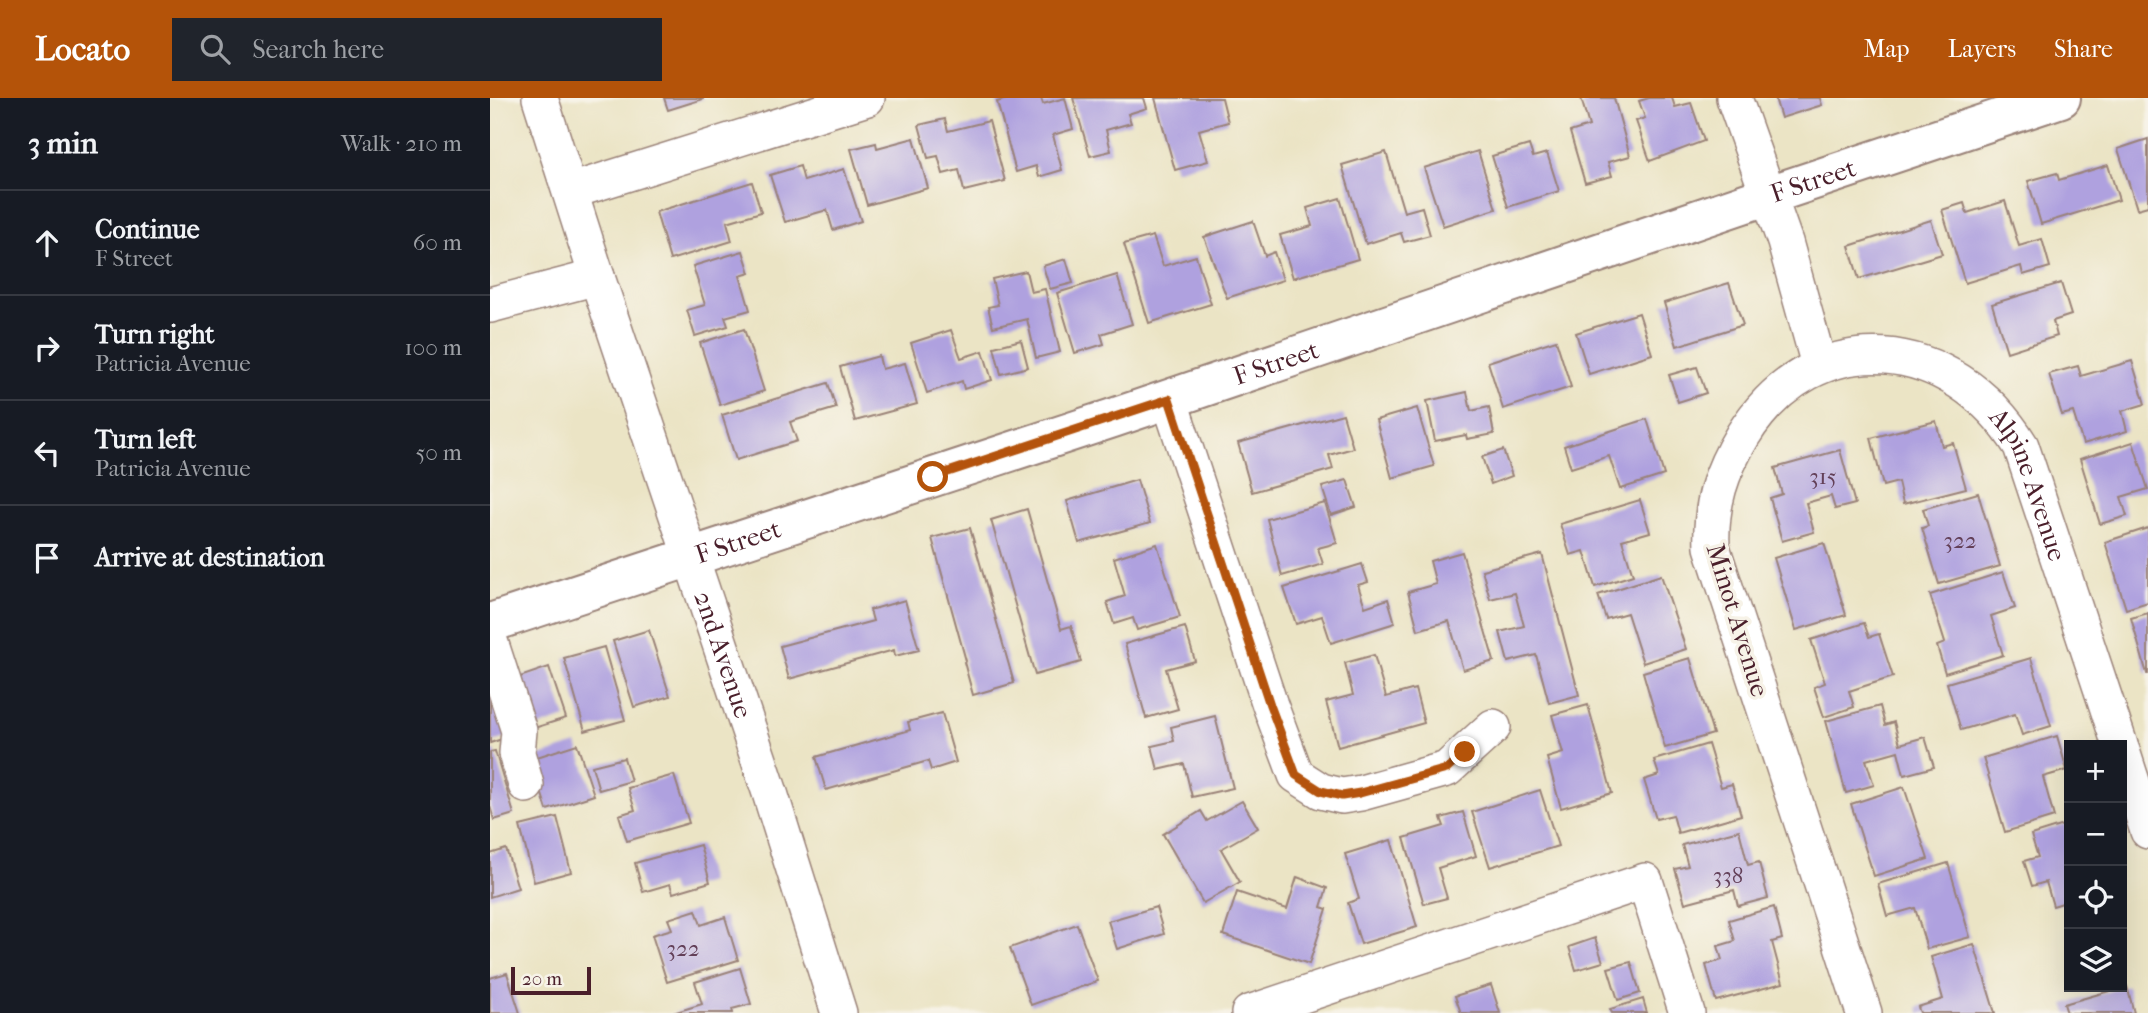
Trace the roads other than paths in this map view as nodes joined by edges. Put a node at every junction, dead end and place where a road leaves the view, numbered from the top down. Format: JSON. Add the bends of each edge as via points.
{"nodes":[{"id":1,"x":540,"y":98,"type":"edge"},
{"id":2,"x":867,"y":98,"type":"edge"},
{"id":3,"x":1734,"y":98,"type":"edge"},
{"id":4,"x":2061,"y":98,"type":"edge"},
{"id":5,"x":571,"y":191,"type":"junction"},
{"id":6,"x":1769,"y":195,"type":"junction"},
{"id":7,"x":597,"y":277,"type":"junction"},
{"id":8,"x":490,"y":305,"type":"edge"},
{"id":9,"x":1819,"y":365,"type":"junction"},
{"id":10,"x":1169,"y":399,"type":"junction"},
{"id":11,"x":691,"y":556,"type":"junction"},
{"id":12,"x":490,"y":622,"type":"edge"},
{"id":13,"x":490,"y":641,"type":"edge"},
{"id":14,"x":1493,"y":727,"type":"dead end"},
{"id":15,"x":2118,"y":740,"type":"edge"},
{"id":16,"x":2127,"y":766,"type":"edge"},
{"id":17,"x":526,"y":785,"type":"dead end"},
{"id":18,"x":2148,"y":831,"type":"edge"},
{"id":19,"x":839,"y":1013,"type":"edge"},
{"id":20,"x":1249,"y":1013,"type":"edge"},
{"id":21,"x":1687,"y":1013,"type":"edge"},
{"id":22,"x":1864,"y":1013,"type":"edge"}],
"edges":[{"from":1,"to":5,"type":"street","name":"2nd Avenue"},
{"from":2,"to":5,"type":"street"},
{"from":3,"to":6,"type":"street"},
{"from":4,"to":6,"type":"main road","name":"F Street"},
{"from":5,"to":7,"type":"street","name":"2nd Avenue"},
{"from":6,"to":9,"type":"street"},
{"from":6,"to":10,"type":"main road","name":"F Street"},
{"from":7,"to":8,"type":"street"},
{"from":7,"to":11,"type":"street","name":"2nd Avenue"},
{"from":9,"to":15,"type":"street","name":"Alpine Avenue","via":[[1871,356],[1916,362],[1977,393],[2008,427],[2021,446]]},
{"from":9,"to":22,"type":"street","name":"Minot Avenue","via":[[1781,390],[1736,446],[1716,494],[1712,547]]},
{"from":10,"to":11,"type":"main road","name":"F Street"},
{"from":10,"to":14,"type":"street","via":[[1296,775],[1321,791],[1342,796],[1360,793],[1447,769]]},
{"from":11,"to":12,"type":"main road","name":"F Street"},
{"from":11,"to":19,"type":"street","name":"2nd Avenue"},
{"from":13,"to":17,"type":"street","via":[[519,732],[517,754]]},
{"from":16,"to":18,"type":"street"},
{"from":20,"to":21,"type":"street","via":[[1645,881]]}]}
